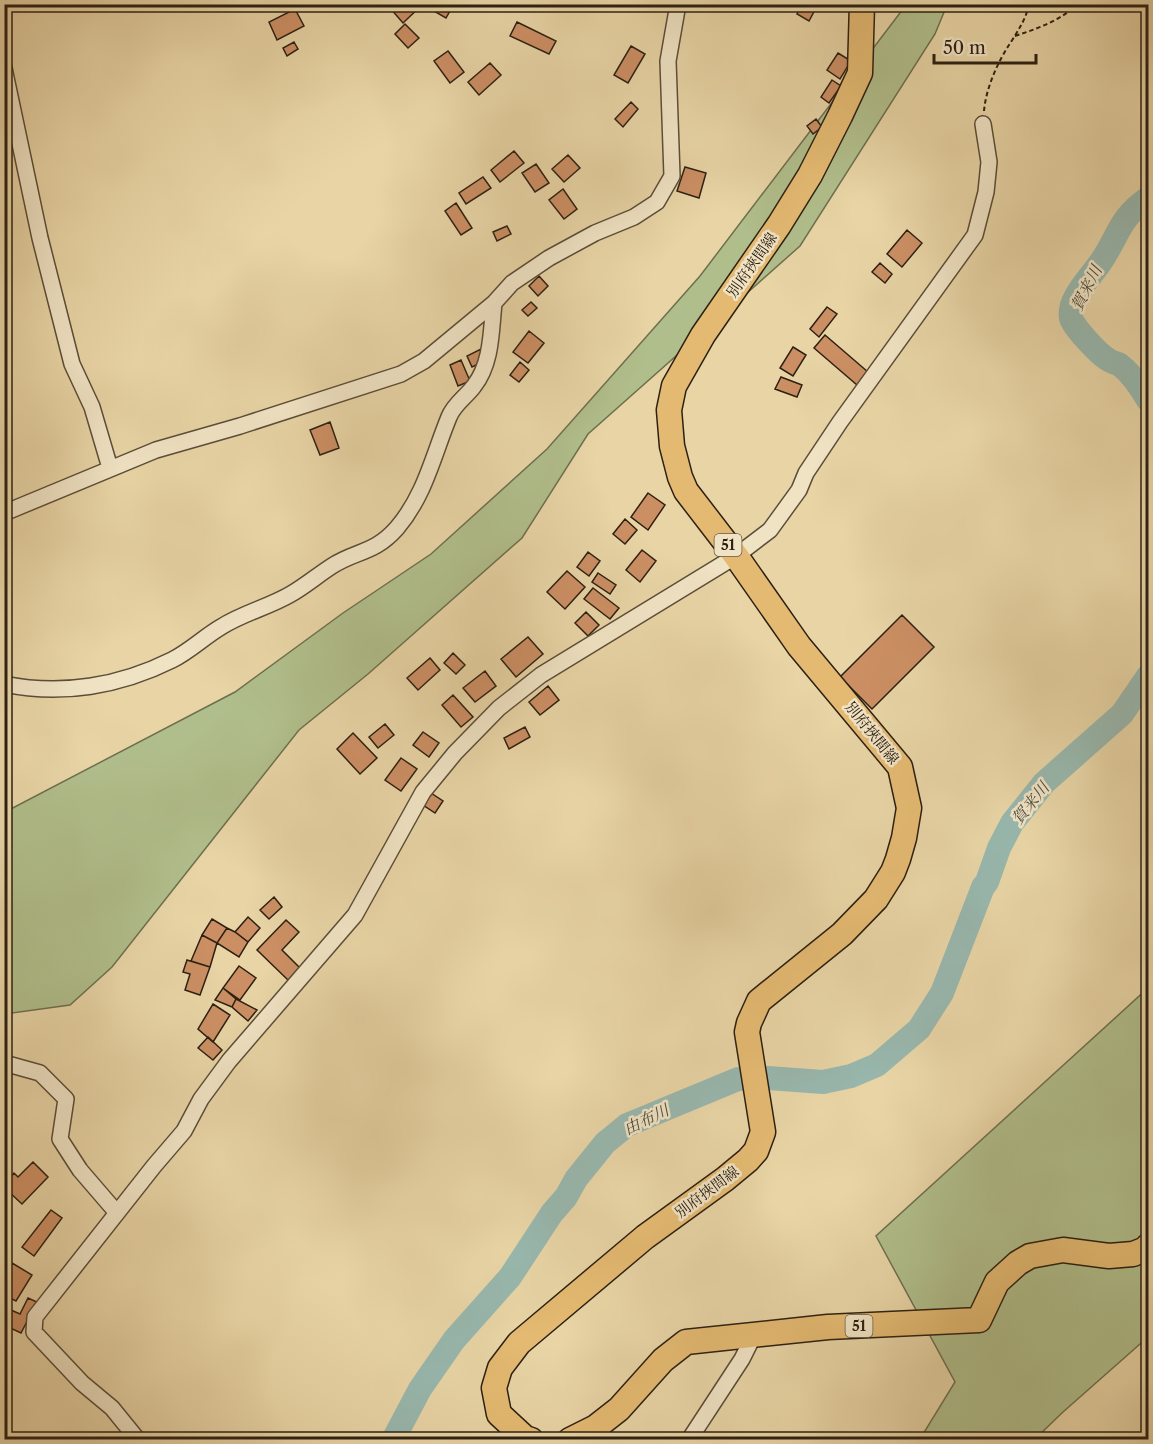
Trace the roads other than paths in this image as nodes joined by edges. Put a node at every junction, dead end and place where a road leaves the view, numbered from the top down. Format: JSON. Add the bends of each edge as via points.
{"nodes":[{"id":1,"x":678,"y":4,"type":"edge"},
{"id":2,"x":862,"y":4,"type":"edge"},
{"id":3,"x":4,"y":68,"type":"edge"},
{"id":4,"x":983,"y":124,"type":"road end"},
{"id":5,"x":494,"y":303,"type":"junction"},
{"id":6,"x":110,"y":468,"type":"junction"},
{"id":7,"x":4,"y":513,"type":"edge"},
{"id":8,"x":736,"y":556,"type":"junction"},
{"id":9,"x":4,"y":684,"type":"edge"},
{"id":10,"x":4,"y":1063,"type":"edge"},
{"id":11,"x":117,"y":1213,"type":"junction"},
{"id":12,"x":1149,"y":1246,"type":"edge"},
{"id":13,"x":754,"y":1335,"type":"junction"},
{"id":14,"x":138,"y":1440,"type":"edge"},
{"id":15,"x":531,"y":1440,"type":"edge"},
{"id":16,"x":570,"y":1440,"type":"edge"},
{"id":17,"x":689,"y":1440,"type":"edge"}],
"edges":[{"from":1,"to":5,"type":"street","via":[[668,61],[672,176],[662,193],[634,217],[549,258],[512,283]]},
{"from":2,"to":8,"type":"main road","name":"別府挾間線","number":"51","via":[[860,73],[840,116],[780,225],[703,335],[674,386],[669,411],[680,477]]},
{"from":3,"to":6,"type":"street","via":[[72,364],[92,407]]},
{"from":4,"to":8,"type":"street","via":[[989,162],[985,200],[975,235],[840,422],[770,530]]},
{"from":5,"to":6,"type":"street","via":[[424,361],[401,374]]},
{"from":5,"to":9,"type":"street","via":[[489,351],[482,373],[449,416],[419,497],[380,545],[334,565],[289,596],[220,627],[173,659],[142,672],[107,684],[71,690]]},
{"from":6,"to":7,"type":"street"},
{"from":8,"to":11,"type":"street","via":[[540,675],[499,708],[455,753],[423,792],[355,915],[229,1061],[201,1099],[184,1131]]},
{"from":8,"to":15,"type":"main road","name":"別府挾間線","number":"51","via":[[799,646],[900,767],[909,808],[904,838],[893,872],[876,899],[842,934],[759,1001],[747,1032],[763,1132],[756,1151],[725,1179],[645,1236],[519,1343],[500,1368],[494,1388],[500,1414]]},
{"from":10,"to":11,"type":"street","via":[[40,1073],[66,1099],[60,1139],[80,1170]]},
{"from":11,"to":14,"type":"street","via":[[35,1317],[34,1332],[82,1383],[112,1408]]},
{"from":12,"to":13,"type":"main road","number":"51","via":[[1133,1254],[1109,1256],[1063,1250],[1030,1256],[998,1282],[979,1320],[828,1327]]},
{"from":13,"to":16,"type":"main road","number":"51","via":[[686,1342],[663,1360],[619,1408],[596,1427]]},
{"from":13,"to":17,"type":"street"}]}
